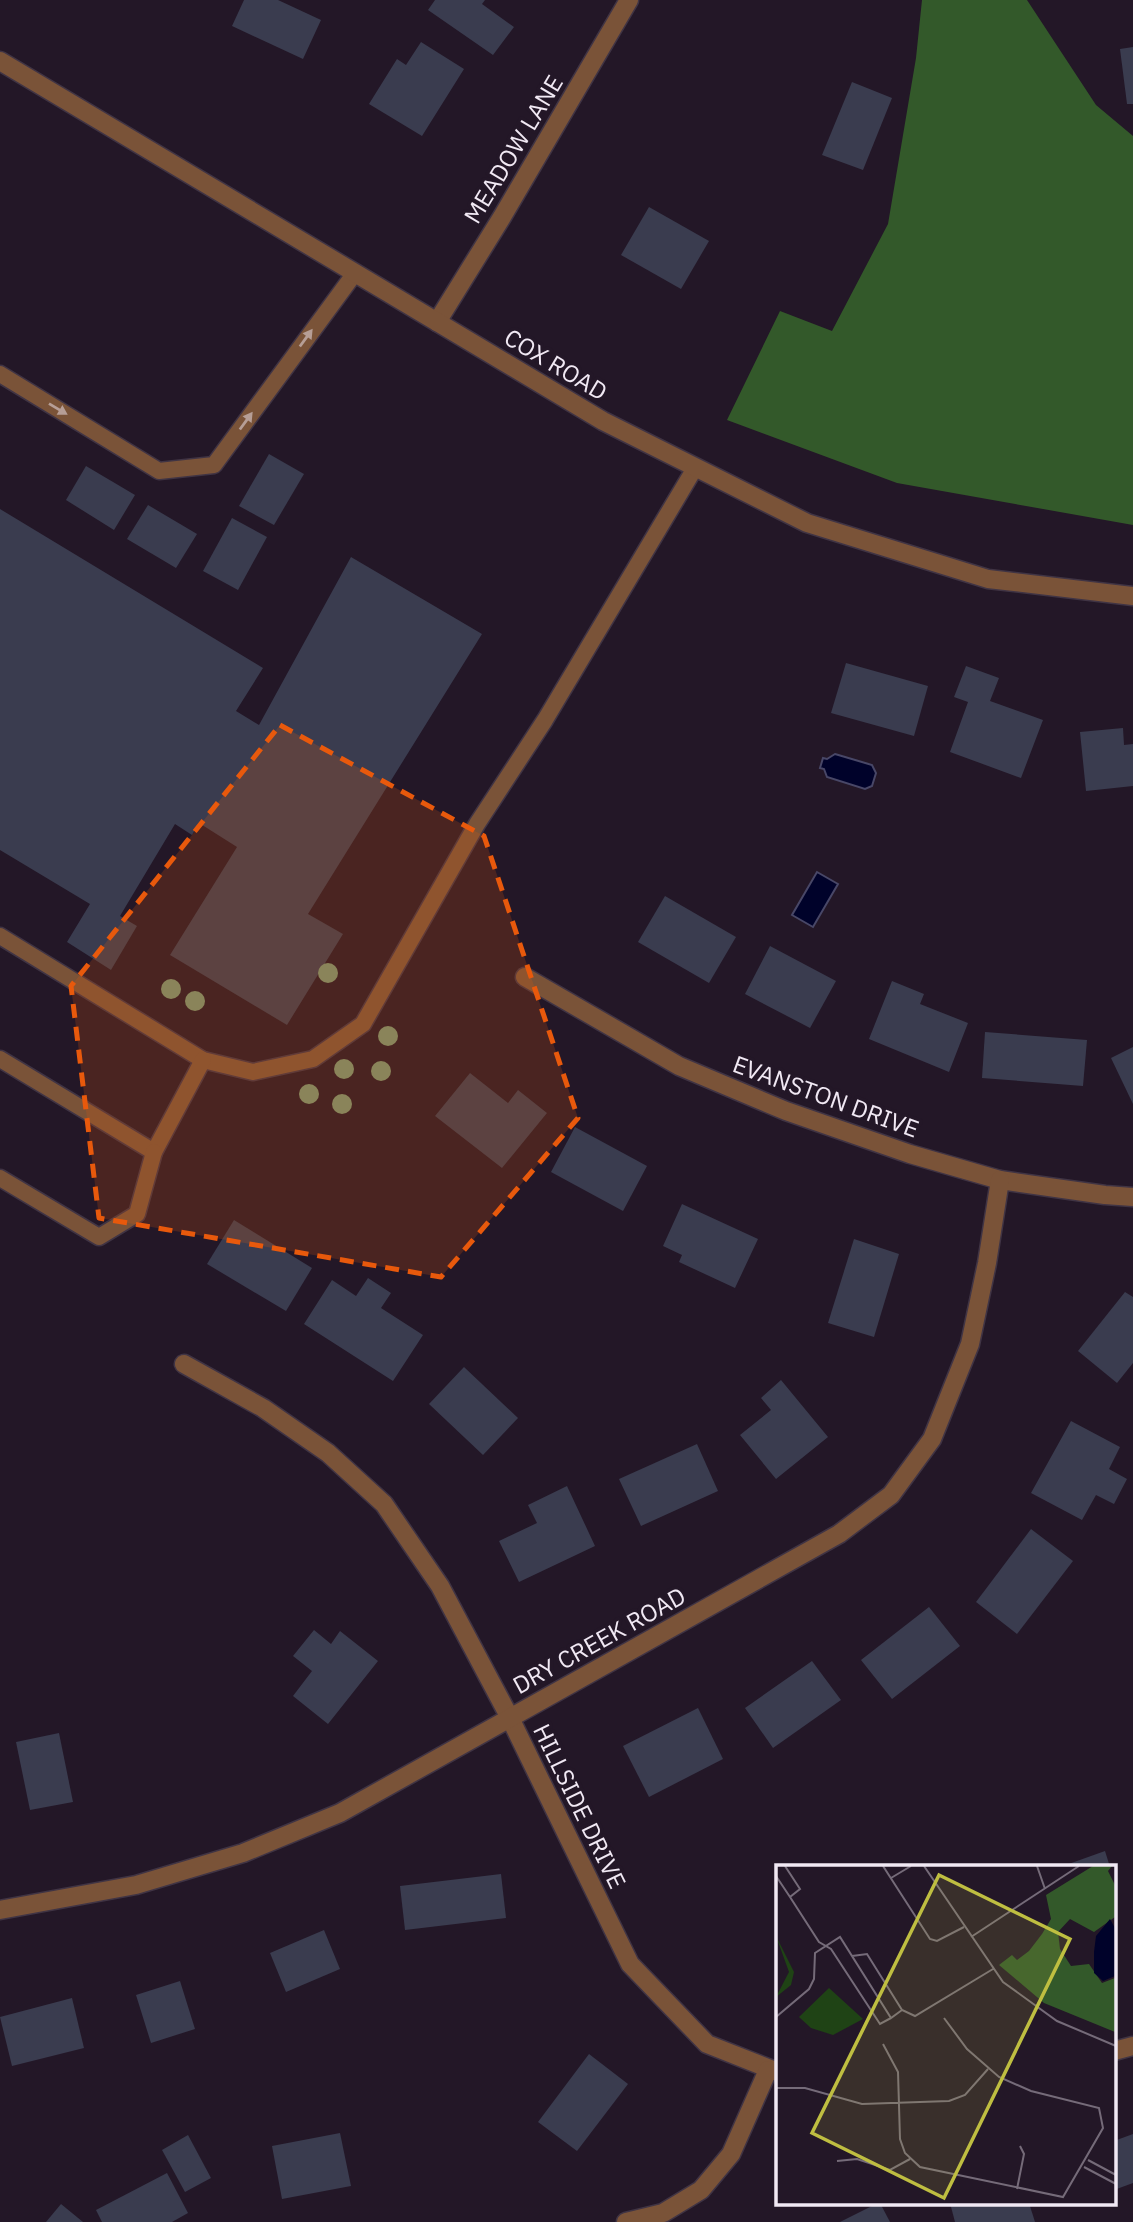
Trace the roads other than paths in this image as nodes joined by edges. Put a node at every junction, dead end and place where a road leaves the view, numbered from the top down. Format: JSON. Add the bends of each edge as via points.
{"nodes":[{"id":1,"x":629,"y":0,"type":"edge"},
{"id":2,"x":0,"y":61,"type":"edge"},
{"id":3,"x":355,"y":273,"type":"junction"},
{"id":4,"x":437,"y":322,"type":"junction"},
{"id":5,"x":0,"y":374,"type":"edge"},
{"id":6,"x":695,"y":468,"type":"junction"},
{"id":7,"x":1133,"y":596,"type":"edge"},
{"id":8,"x":0,"y":936,"type":"edge"},
{"id":9,"x":525,"y":977,"type":"dead end"},
{"id":10,"x":0,"y":1059,"type":"edge"},
{"id":11,"x":203,"y":1060,"type":"junction"},
{"id":12,"x":154,"y":1152,"type":"junction"},
{"id":13,"x":0,"y":1178,"type":"edge"},
{"id":14,"x":1000,"y":1180,"type":"junction"},
{"id":15,"x":1133,"y":1197,"type":"edge"},
{"id":16,"x":184,"y":1364,"type":"dead end"},
{"id":17,"x":510,"y":1718,"type":"junction"},
{"id":18,"x":0,"y":1910,"type":"edge"},
{"id":19,"x":773,"y":2071,"type":"edge"},
{"id":20,"x":626,"y":2222,"type":"edge"}],
"edges":[{"from":1,"to":4,"type":"street","name":"MEADOW LANE"},
{"from":2,"to":3,"type":"street","name":"COX ROAD"},
{"from":3,"to":4,"type":"street","name":"COX ROAD"},
{"from":5,"to":3,"type":"lane","one_way":true,"via":[[159,471],[214,465]]},
{"from":4,"to":6,"type":"street","name":"COX ROAD","via":[[603,421]]},
{"from":6,"to":7,"type":"street","name":"COX ROAD","via":[[807,523],[988,579]]},
{"from":6,"to":11,"type":"lane","via":[[545,720],[477,824],[363,1024],[302,1062],[253,1072]]},
{"from":8,"to":11,"type":"lane"},
{"from":9,"to":14,"type":"street","name":"EVANSTON DRIVE","via":[[679,1066],[786,1111]]},
{"from":10,"to":12,"type":"lane"},
{"from":11,"to":12,"type":"lane"},
{"from":12,"to":13,"type":"lane","via":[[137,1214],[99,1237]]},
{"from":14,"to":15,"type":"street","name":"EVANSTON DRIVE"},
{"from":14,"to":17,"type":"street","name":"DRY CREEK ROAD","via":[[970,1344],[932,1439],[891,1495],[839,1534]]},
{"from":16,"to":17,"type":"street","name":"HILLSIDE DRIVE","via":[[263,1408],[328,1453],[384,1504],[440,1586]]},
{"from":17,"to":18,"type":"street","name":"DRY CREEK ROAD","via":[[340,1812],[243,1853],[136,1885]]},
{"from":17,"to":19,"type":"street","name":"HILLSIDE DRIVE","via":[[630,1964],[707,2044]]},
{"from":19,"to":20,"type":"street","via":[[731,2154],[701,2190],[663,2213]]}]}
